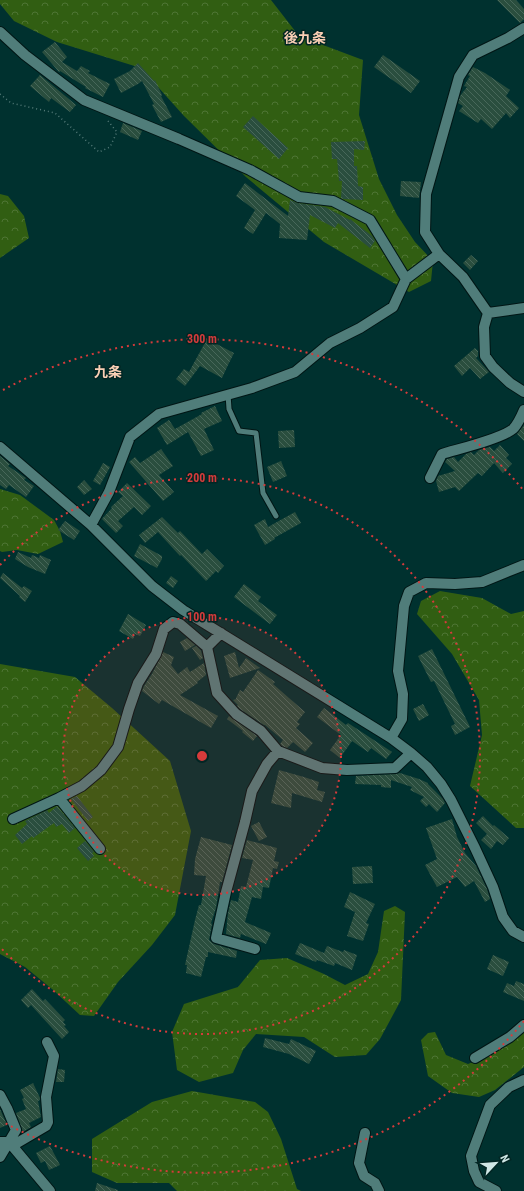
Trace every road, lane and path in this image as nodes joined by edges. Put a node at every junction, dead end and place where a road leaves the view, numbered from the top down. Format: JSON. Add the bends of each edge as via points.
{"nodes":[{"id":1,"x":524,"y":28,"type":"edge"},
{"id":2,"x":0,"y":32,"type":"edge"},
{"id":3,"x":0,"y":94,"type":"edge"},
{"id":4,"x":97,"y":105,"type":"junction"},
{"id":5,"x":439,"y":254,"type":"junction"},
{"id":6,"x":406,"y":279,"type":"junction"},
{"id":7,"x":524,"y":308,"type":"edge"},
{"id":8,"x":488,"y":313,"type":"junction"},
{"id":9,"x":524,"y":392,"type":"edge"},
{"id":10,"x":228,"y":394,"type":"junction"},
{"id":11,"x":524,"y":410,"type":"edge"},
{"id":12,"x":0,"y":447,"type":"edge"},
{"id":13,"x":430,"y":478,"type":"dead end"},
{"id":14,"x":276,"y":516,"type":"dead end"},
{"id":15,"x":91,"y":525,"type":"junction"},
{"id":16,"x":524,"y":565,"type":"edge"},
{"id":17,"x":222,"y":632,"type":"junction"},
{"id":18,"x":207,"y":647,"type":"junction"},
{"id":19,"x":391,"y":738,"type":"junction"},
{"id":20,"x":278,"y":751,"type":"junction"},
{"id":21,"x":411,"y":753,"type":"junction"},
{"id":22,"x":59,"y":798,"type":"junction"},
{"id":23,"x":13,"y":819,"type":"dead end"},
{"id":24,"x":100,"y":849,"type":"dead end"},
{"id":25,"x":524,"y":936,"type":"edge"},
{"id":26,"x":255,"y":949,"type":"dead end"},
{"id":27,"x":524,"y":1025,"type":"edge"},
{"id":28,"x":47,"y":1042,"type":"dead end"},
{"id":29,"x":475,"y":1058,"type":"dead end"},
{"id":30,"x":524,"y":1080,"type":"edge"},
{"id":31,"x":0,"y":1095,"type":"edge"},
{"id":32,"x":366,"y":1133,"type":"dead end"},
{"id":33,"x":7,"y":1143,"type":"edge"},
{"id":34,"x":0,"y":1157,"type":"edge"},
{"id":35,"x":50,"y":1191,"type":"edge"},
{"id":36,"x":379,"y":1191,"type":"edge"},
{"id":37,"x":496,"y":1191,"type":"edge"}],
"edges":[{"from":1,"to":5,"type":"street","via":[[473,56],[459,77],[426,194],[425,232]]},
{"from":2,"to":4,"type":"street","via":[[25,55],[84,100]]},
{"from":3,"to":4,"type":"path","via":[[11,103],[55,113],[99,152],[110,147],[117,132]]},
{"from":4,"to":6,"type":"street","via":[[250,170],[299,197],[333,201],[370,220]]},
{"from":5,"to":6,"type":"street"},
{"from":5,"to":8,"type":"street","via":[[463,277]]},
{"from":6,"to":10,"type":"street","via":[[393,307],[330,343],[295,372]]},
{"from":7,"to":8,"type":"street"},
{"from":8,"to":9,"type":"street","via":[[484,327],[485,356],[510,383]]},
{"from":10,"to":14,"type":"lane","via":[[229,409],[239,431],[256,433],[263,493]]},
{"from":10,"to":15,"type":"street","via":[[159,414],[130,437],[109,492]]},
{"from":11,"to":13,"type":"street","via":[[512,430],[496,438],[442,454]]},
{"from":12,"to":15,"type":"street"},
{"from":15,"to":17,"type":"street","via":[[152,586],[183,610]]},
{"from":16,"to":19,"type":"street","via":[[482,582],[426,583],[410,592],[404,606],[398,671],[404,694],[402,719]]},
{"from":17,"to":18,"type":"street"},
{"from":17,"to":19,"type":"street"},
{"from":18,"to":20,"type":"street","via":[[217,693],[236,714],[262,731]]},
{"from":18,"to":22,"type":"street","via":[[180,624],[173,622],[164,629],[156,654],[138,683],[118,748],[101,770],[82,786]]},
{"from":19,"to":21,"type":"street"},
{"from":20,"to":21,"type":"street","via":[[322,768],[347,770],[395,768]]},
{"from":20,"to":26,"type":"street","via":[[267,764],[252,791],[216,938]]},
{"from":21,"to":25,"type":"street","via":[[427,767],[451,800],[493,887],[503,917],[513,930]]},
{"from":22,"to":23,"type":"street"},
{"from":22,"to":24,"type":"street"},
{"from":27,"to":29,"type":"street","via":[[510,1037]]},
{"from":28,"to":33,"type":"street","via":[[54,1056],[46,1097],[48,1122],[46,1126]]},
{"from":30,"to":37,"type":"street","via":[[509,1087],[490,1105],[471,1156],[479,1182]]},
{"from":31,"to":33,"type":"street","via":[[16,1130]]},
{"from":32,"to":36,"type":"street","via":[[359,1163],[364,1176],[375,1183]]},
{"from":33,"to":34,"type":"street"},
{"from":33,"to":35,"type":"street"}]}
